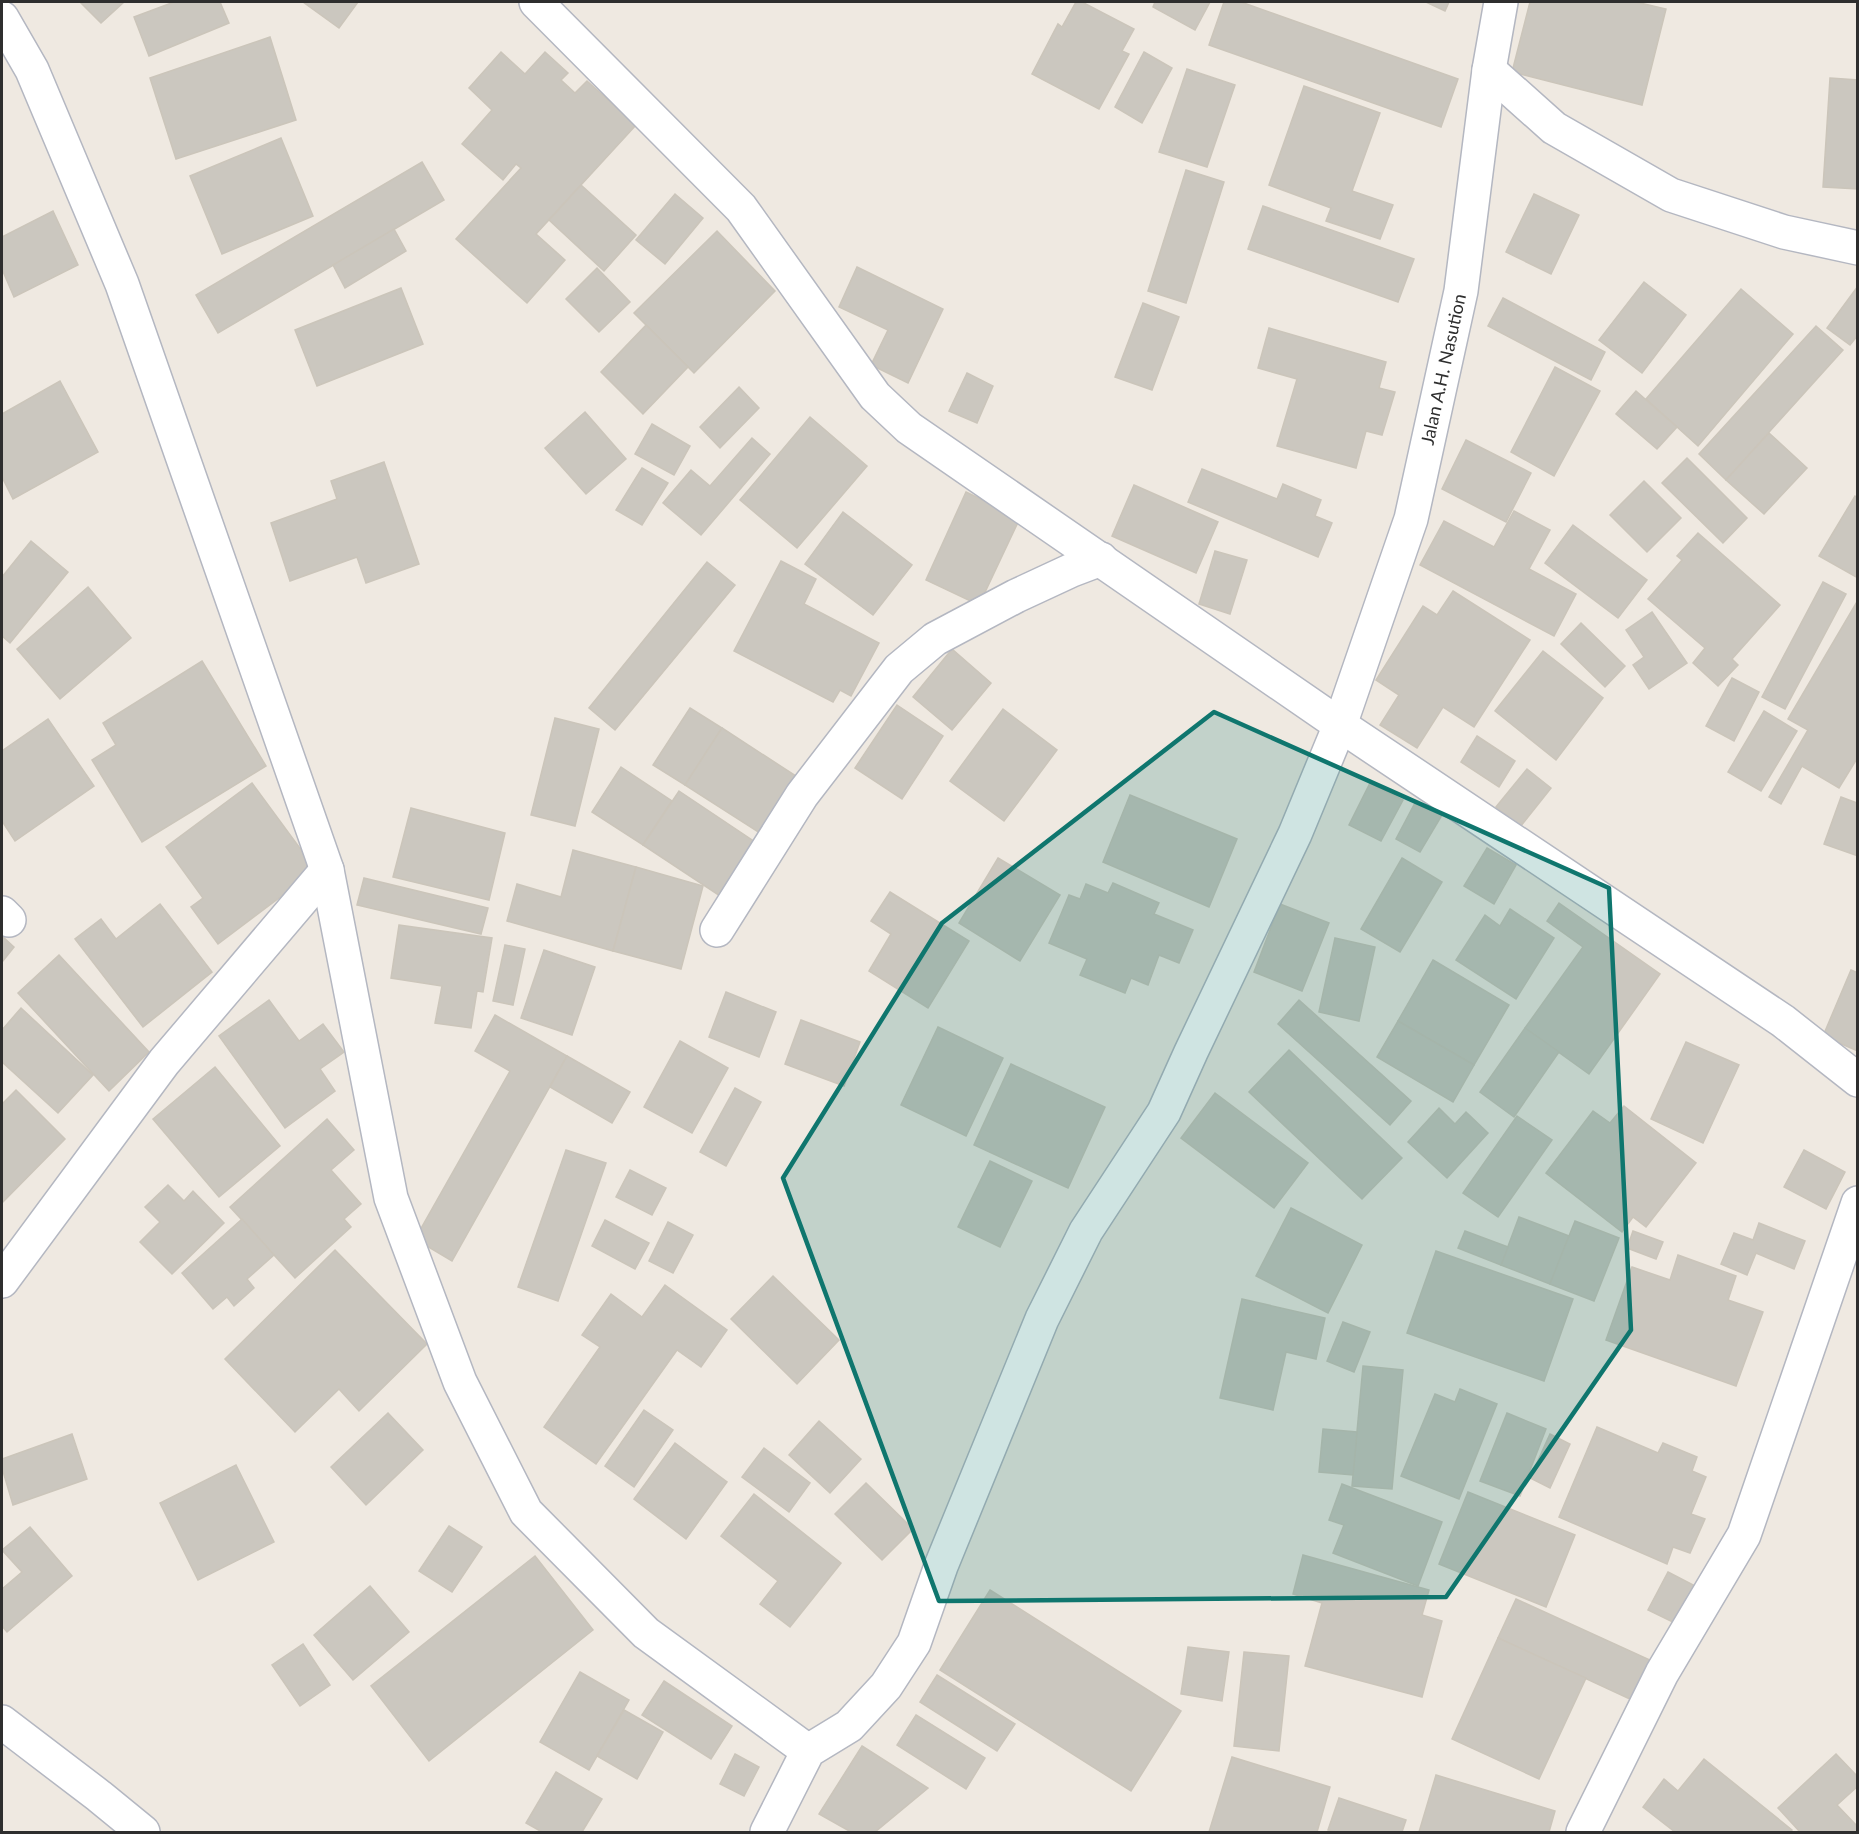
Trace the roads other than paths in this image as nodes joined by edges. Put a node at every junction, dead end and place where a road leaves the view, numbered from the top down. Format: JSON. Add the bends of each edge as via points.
{"nodes":[{"id":1,"x":536,"y":2,"type":"edge"},
{"id":2,"x":1501,"y":2,"type":"edge"},
{"id":3,"x":2,"y":18,"type":"edge"},
{"id":4,"x":1489,"y":70,"type":"junction"},
{"id":5,"x":1857,"y":248,"type":"edge"},
{"id":6,"x":1101,"y":559,"type":"junction"},
{"id":7,"x":1340,"y":724,"type":"junction"},
{"id":8,"x":327,"y":870,"type":"junction"},
{"id":9,"x":717,"y":930,"type":"dead end"},
{"id":10,"x":1857,"y":1080,"type":"edge"},
{"id":11,"x":1857,"y":1203,"type":"edge"},
{"id":12,"x":2,"y":1281,"type":"edge"},
{"id":13,"x":2,"y":1722,"type":"edge"},
{"id":14,"x":808,"y":1751,"type":"junction"},
{"id":15,"x":143,"y":1833,"type":"edge"},
{"id":16,"x":767,"y":1833,"type":"edge"},
{"id":17,"x":1583,"y":1833,"type":"edge"}],
"edges":[{"from":1,"to":6,"type":"street","via":[[741,208],[875,396],[909,428]]},
{"from":2,"to":4,"type":"street","name":"Jalan A.H. Nasution"},
{"from":3,"to":8,"type":"street","via":[[32,70],[122,284]]},
{"from":4,"to":5,"type":"street","via":[[1554,128],[1671,195],[1784,232]]},
{"from":4,"to":7,"type":"street","name":"Jalan A.H. Nasution","via":[[1461,291],[1410,519]]},
{"from":6,"to":7,"type":"street"},
{"from":6,"to":9,"type":"street","via":[[1025,592],[935,639],[899,669],[802,795]]},
{"from":7,"to":10,"type":"street","via":[[1783,1021]]},
{"from":7,"to":14,"type":"street","name":"Jalan A.H. Nasution","via":[[1295,834],[1164,1112],[1086,1231],[1042,1319],[940,1566],[914,1642],[886,1686],[849,1726]]},
{"from":8,"to":12,"type":"street","via":[[164,1062]]},
{"from":8,"to":14,"type":"street","via":[[391,1198],[460,1382],[526,1512],[646,1633]]},
{"from":11,"to":17,"type":"street","via":[[1744,1535],[1662,1673]]},
{"from":13,"to":15,"type":"street"},
{"from":14,"to":16,"type":"street"}]}
